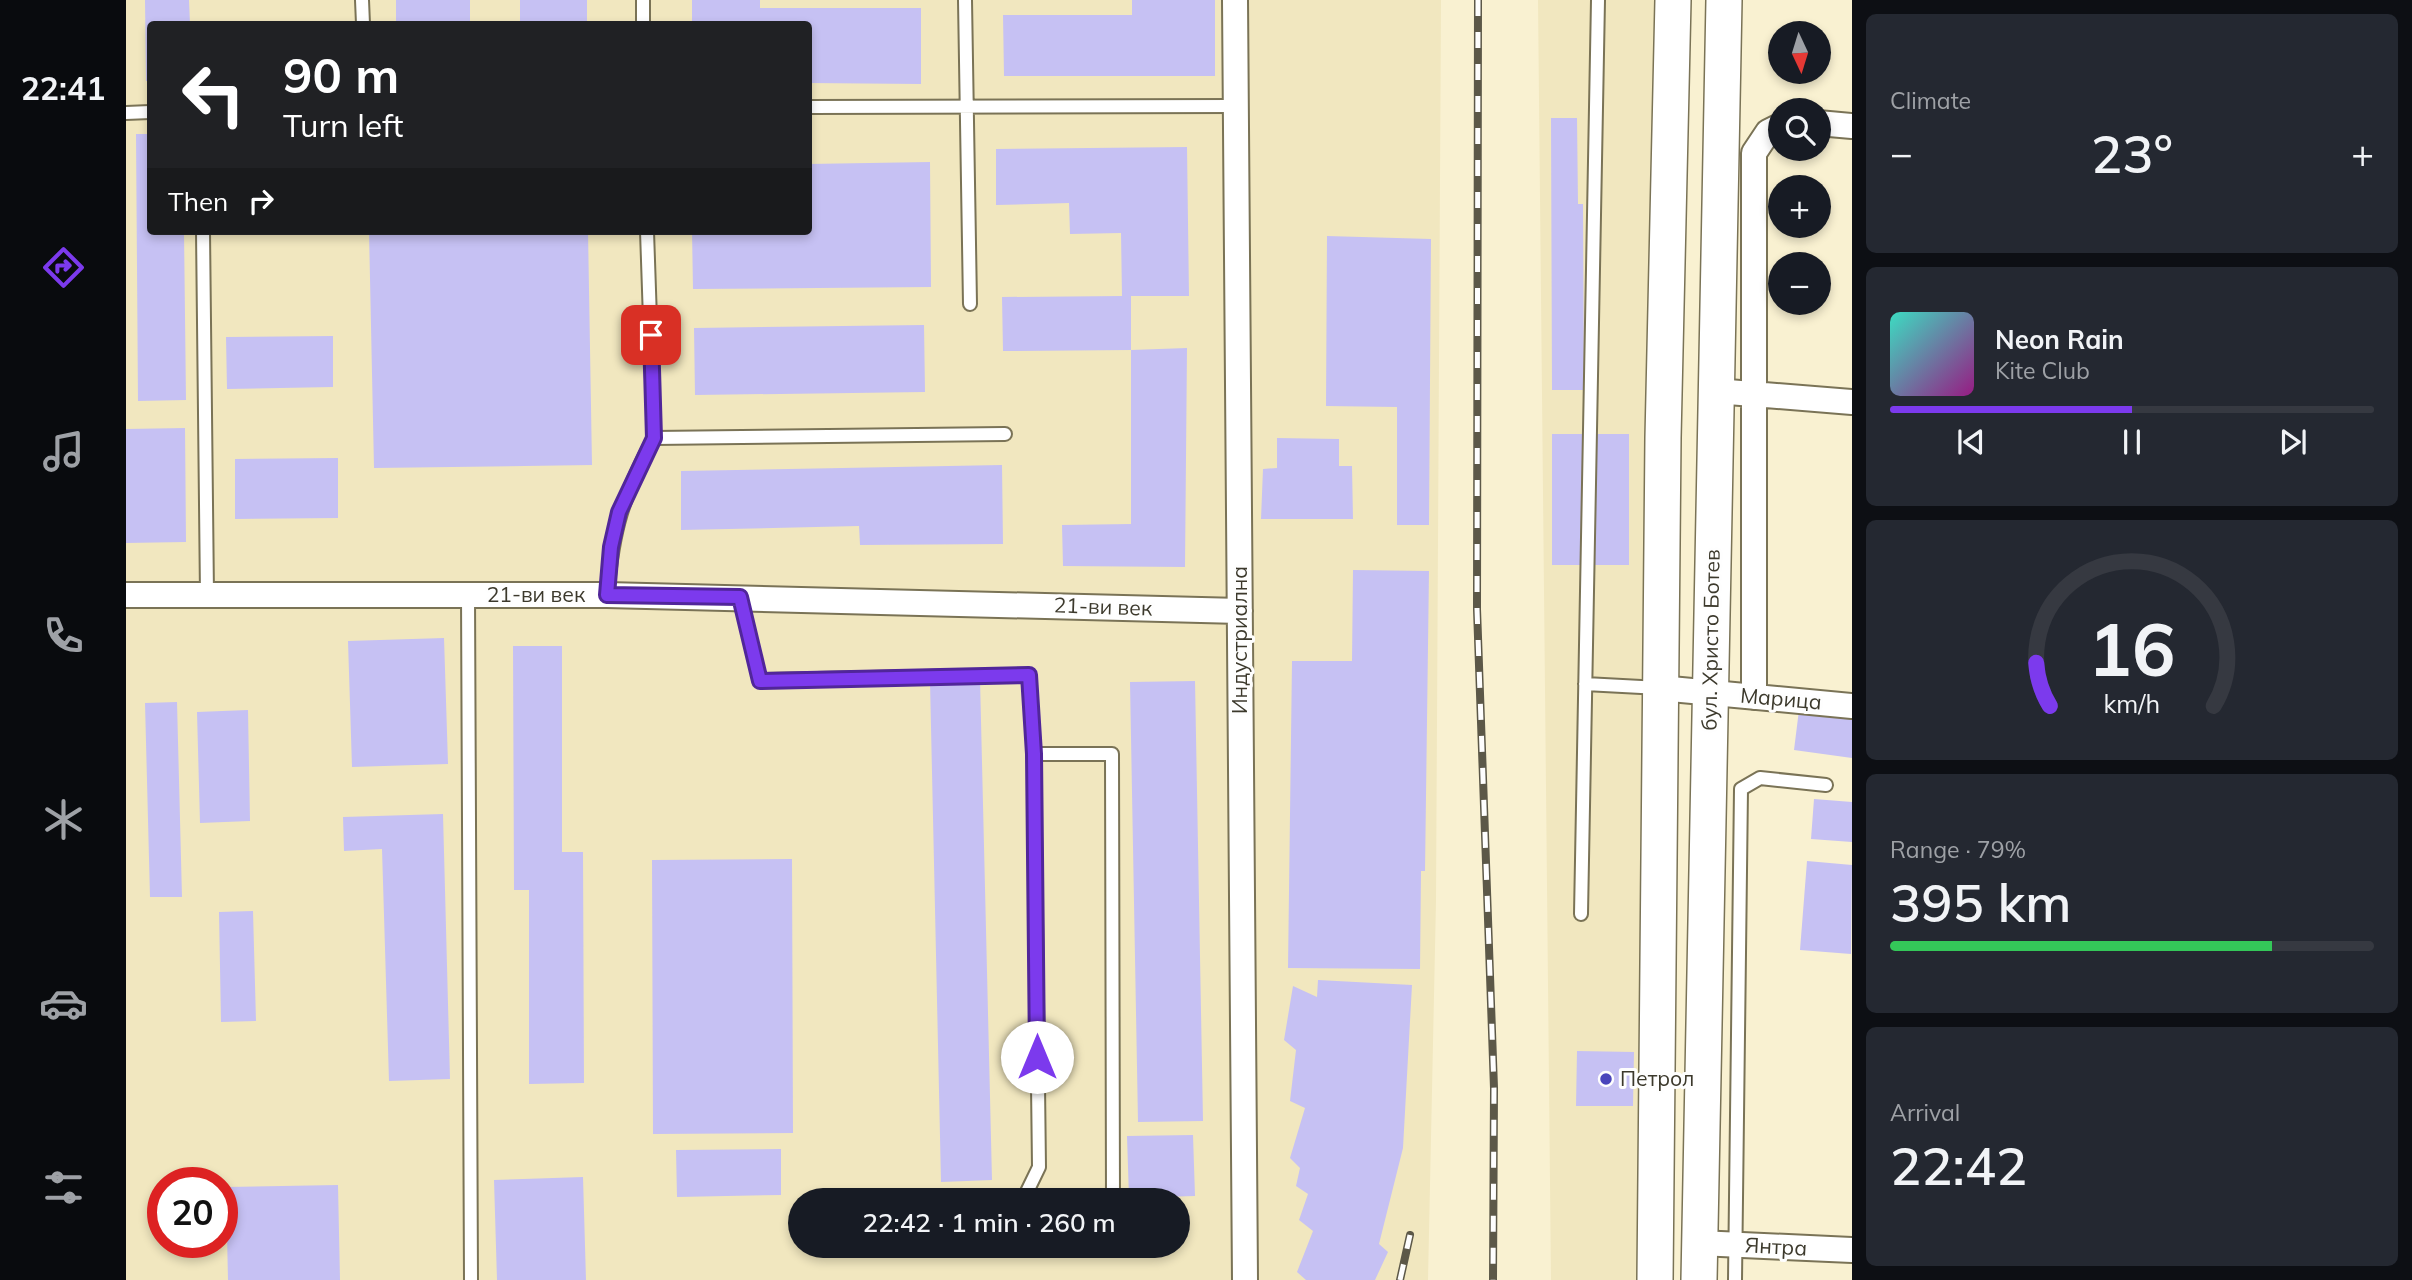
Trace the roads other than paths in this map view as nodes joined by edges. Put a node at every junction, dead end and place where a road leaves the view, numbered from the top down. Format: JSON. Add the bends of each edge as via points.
{"nodes":[{"id":1,"x":362,"y":0,"type":"edge"},
{"id":2,"x":643,"y":0,"type":"edge"},
{"id":3,"x":965,"y":0,"type":"edge"},
{"id":4,"x":1235,"y":0,"type":"edge"},
{"id":5,"x":1598,"y":0,"type":"edge"},
{"id":6,"x":1673,"y":0,"type":"edge"},
{"id":7,"x":1724,"y":0,"type":"edge"},
{"id":8,"x":363,"y":21,"type":"edge"},
{"id":9,"x":643,"y":21,"type":"edge"},
{"id":10,"x":967,"y":105,"type":"junction"},
{"id":11,"x":1236,"y":106,"type":"junction"},
{"id":12,"x":812,"y":107,"type":"edge"},
{"id":13,"x":147,"y":112,"type":"edge"},
{"id":14,"x":126,"y":113,"type":"edge"},
{"id":15,"x":1831,"y":124,"type":"edge"},
{"id":16,"x":1852,"y":126,"type":"edge"},
{"id":17,"x":1768,"y":136,"type":"edge"},
{"id":18,"x":203,"y":235,"type":"edge"},
{"id":19,"x":647,"y":235,"type":"edge"},
{"id":20,"x":970,"y":304,"type":"dead end"},
{"id":21,"x":1717,"y":391,"type":"junction"},
{"id":22,"x":1756,"y":394,"type":"junction"},
{"id":23,"x":1852,"y":402,"type":"edge"},
{"id":24,"x":1005,"y":434,"type":"dead end"},
{"id":25,"x":654,"y":438,"type":"junction"},
{"id":26,"x":468,"y":594,"type":"junction"},
{"id":27,"x":126,"y":595,"type":"edge"},
{"id":28,"x":207,"y":595,"type":"junction"},
{"id":29,"x":607,"y":595,"type":"junction"},
{"id":30,"x":740,"y":597,"type":"junction"},
{"id":31,"x":1240,"y":611,"type":"junction"},
{"id":32,"x":1585,"y":684,"type":"junction"},
{"id":33,"x":1660,"y":688,"type":"junction"},
{"id":34,"x":1709,"y":693,"type":"junction"},
{"id":35,"x":1754,"y":697,"type":"junction"},
{"id":36,"x":1852,"y":706,"type":"edge"},
{"id":37,"x":1034,"y":754,"type":"junction"},
{"id":38,"x":1826,"y":785,"type":"dead end"},
{"id":39,"x":1581,"y":914,"type":"dead end"},
{"id":40,"x":1029,"y":1188,"type":"edge"},
{"id":41,"x":1113,"y":1188,"type":"edge"},
{"id":42,"x":1699,"y":1243,"type":"junction"},
{"id":43,"x":1735,"y":1245,"type":"junction"},
{"id":44,"x":1852,"y":1250,"type":"edge"},
{"id":45,"x":471,"y":1280,"type":"edge"},
{"id":46,"x":1245,"y":1280,"type":"edge"},
{"id":47,"x":1655,"y":1280,"type":"edge"},
{"id":48,"x":1699,"y":1280,"type":"edge"},
{"id":49,"x":1735,"y":1280,"type":"edge"}],
"edges":[{"from":1,"to":8,"type":"lane"},
{"from":2,"to":9,"type":"lane"},
{"from":3,"to":10,"type":"lane"},
{"from":4,"to":11,"type":"street","name":"Индустриална"},
{"from":5,"to":32,"type":"lane"},
{"from":6,"to":33,"type":"main road"},
{"from":7,"to":21,"type":"main road","name":"бул. Христо Ботев"},
{"from":10,"to":11,"type":"lane"},
{"from":10,"to":12,"type":"lane"},
{"from":10,"to":20,"type":"lane"},
{"from":11,"to":31,"type":"street","name":"Индустриална"},
{"from":13,"to":14,"type":"lane"},
{"from":15,"to":16,"type":"street"},
{"from":17,"to":22,"type":"street","via":[[1754,153]]},
{"from":18,"to":28,"type":"lane"},
{"from":19,"to":25,"type":"lane"},
{"from":21,"to":22,"type":"street"},
{"from":21,"to":34,"type":"main road","name":"бул. Христо Ботев"},
{"from":22,"to":23,"type":"street"},
{"from":22,"to":35,"type":"street"},
{"from":24,"to":25,"type":"lane"},
{"from":25,"to":29,"type":"lane","via":[[619,512]]},
{"from":26,"to":28,"type":"street","name":"21-ви век"},
{"from":26,"to":29,"type":"street","name":"21-ви век"},
{"from":26,"to":45,"type":"lane"},
{"from":27,"to":28,"type":"street","name":"21-ви век"},
{"from":29,"to":30,"type":"street","name":"21-ви век"},
{"from":30,"to":31,"type":"street","name":"21-ви век"},
{"from":30,"to":37,"type":"lane","via":[[760,681],[1029,675]]},
{"from":31,"to":46,"type":"street","name":"Индустриална"},
{"from":32,"to":33,"type":"lane"},
{"from":32,"to":39,"type":"lane"},
{"from":33,"to":34,"type":"street","name":"Марица"},
{"from":33,"to":47,"type":"main road"},
{"from":34,"to":35,"type":"street","name":"Марица"},
{"from":34,"to":42,"type":"main road","name":"бул. Христо Ботев"},
{"from":35,"to":36,"type":"street","name":"Марица"},
{"from":37,"to":40,"type":"lane","via":[[1039,1167]]},
{"from":37,"to":41,"type":"lane","via":[[1112,754]]},
{"from":38,"to":43,"type":"lane","via":[[1760,778],[1741,789]]},
{"from":42,"to":43,"type":"street","name":"Янтра"},
{"from":42,"to":48,"type":"main road","name":"бул. Христо Ботев"},
{"from":43,"to":44,"type":"street","name":"Янтра"},
{"from":43,"to":49,"type":"lane"}]}
